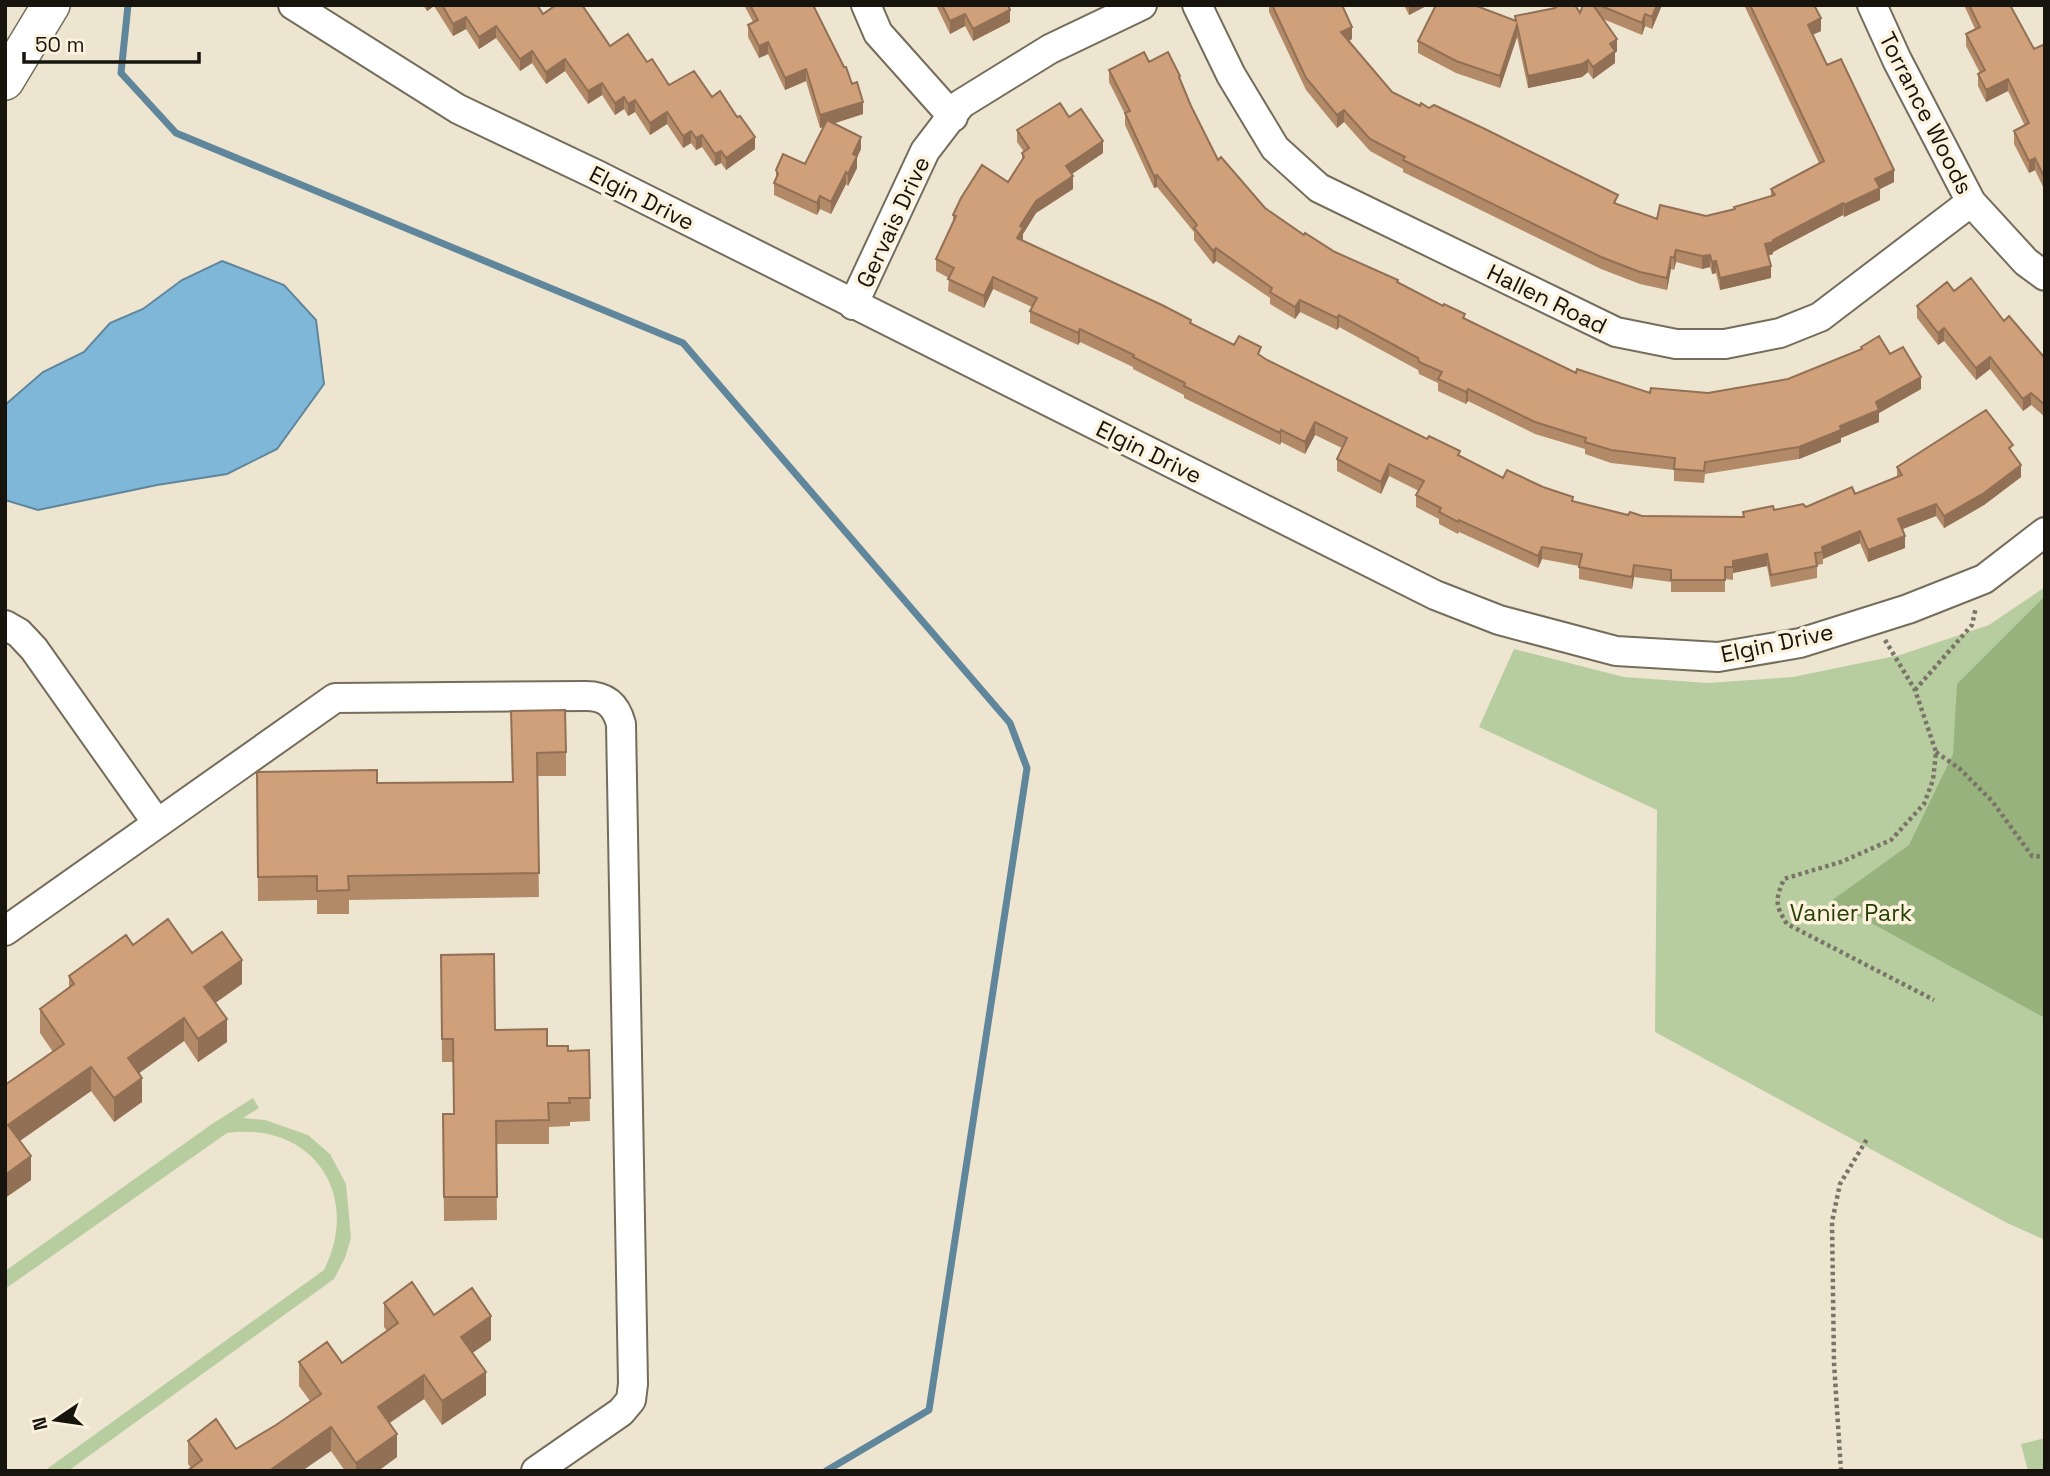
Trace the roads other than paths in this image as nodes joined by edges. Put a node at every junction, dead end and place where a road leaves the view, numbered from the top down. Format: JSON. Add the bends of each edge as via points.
{"nodes":[{"id":1,"x":51,"y":5,"type":"edge"},
{"id":2,"x":293,"y":5,"type":"edge"},
{"id":3,"x":866,"y":5,"type":"edge"},
{"id":4,"x":1142,"y":5,"type":"edge"},
{"id":5,"x":1196,"y":5,"type":"edge"},
{"id":6,"x":1872,"y":5,"type":"edge"},
{"id":7,"x":5,"y":81,"type":"edge"},
{"id":8,"x":953,"y":117,"type":"junction"},
{"id":9,"x":1971,"y":202,"type":"junction"},
{"id":10,"x":2045,"y":275,"type":"edge"},
{"id":11,"x":853,"y":305,"type":"junction"},
{"id":12,"x":2045,"y":532,"type":"edge"},
{"id":13,"x":5,"y":625,"type":"edge"},
{"id":14,"x":157,"y":822,"type":"junction"},
{"id":15,"x":5,"y":931,"type":"edge"},
{"id":16,"x":536,"y":1471,"type":"edge"}],
"edges":[{"from":1,"to":7,"type":"main road"},
{"from":2,"to":11,"type":"street","name":"Elgin Drive","via":[[458,109]]},
{"from":3,"to":8,"type":"street","via":[[878,33]]},
{"from":4,"to":8,"type":"street","name":"Gervais Drive","via":[[1050,50],[961,104]]},
{"from":5,"to":9,"type":"street","name":"Hallen Road","via":[[1275,148],[1320,188],[1616,332],[1676,344],[1726,344],[1780,333],[1820,317]]},
{"from":6,"to":9,"type":"street","name":"Torrance Woods"},
{"from":8,"to":11,"type":"street","name":"Gervais Drive","via":[[925,152]]},
{"from":9,"to":10,"type":"street","name":"Torrance Woods","via":[[2026,262]]},
{"from":11,"to":12,"type":"street","name":"Elgin Drive","via":[[1435,595],[1499,620],[1616,651],[1718,657],[1800,643],[1984,579]]},
{"from":13,"to":14,"type":"street","via":[[34,649]]},
{"from":14,"to":15,"type":"street"},
{"from":14,"to":16,"type":"street","via":[[335,698],[598,696],[617,711],[633,1384],[631,1400],[621,1412]]}]}
